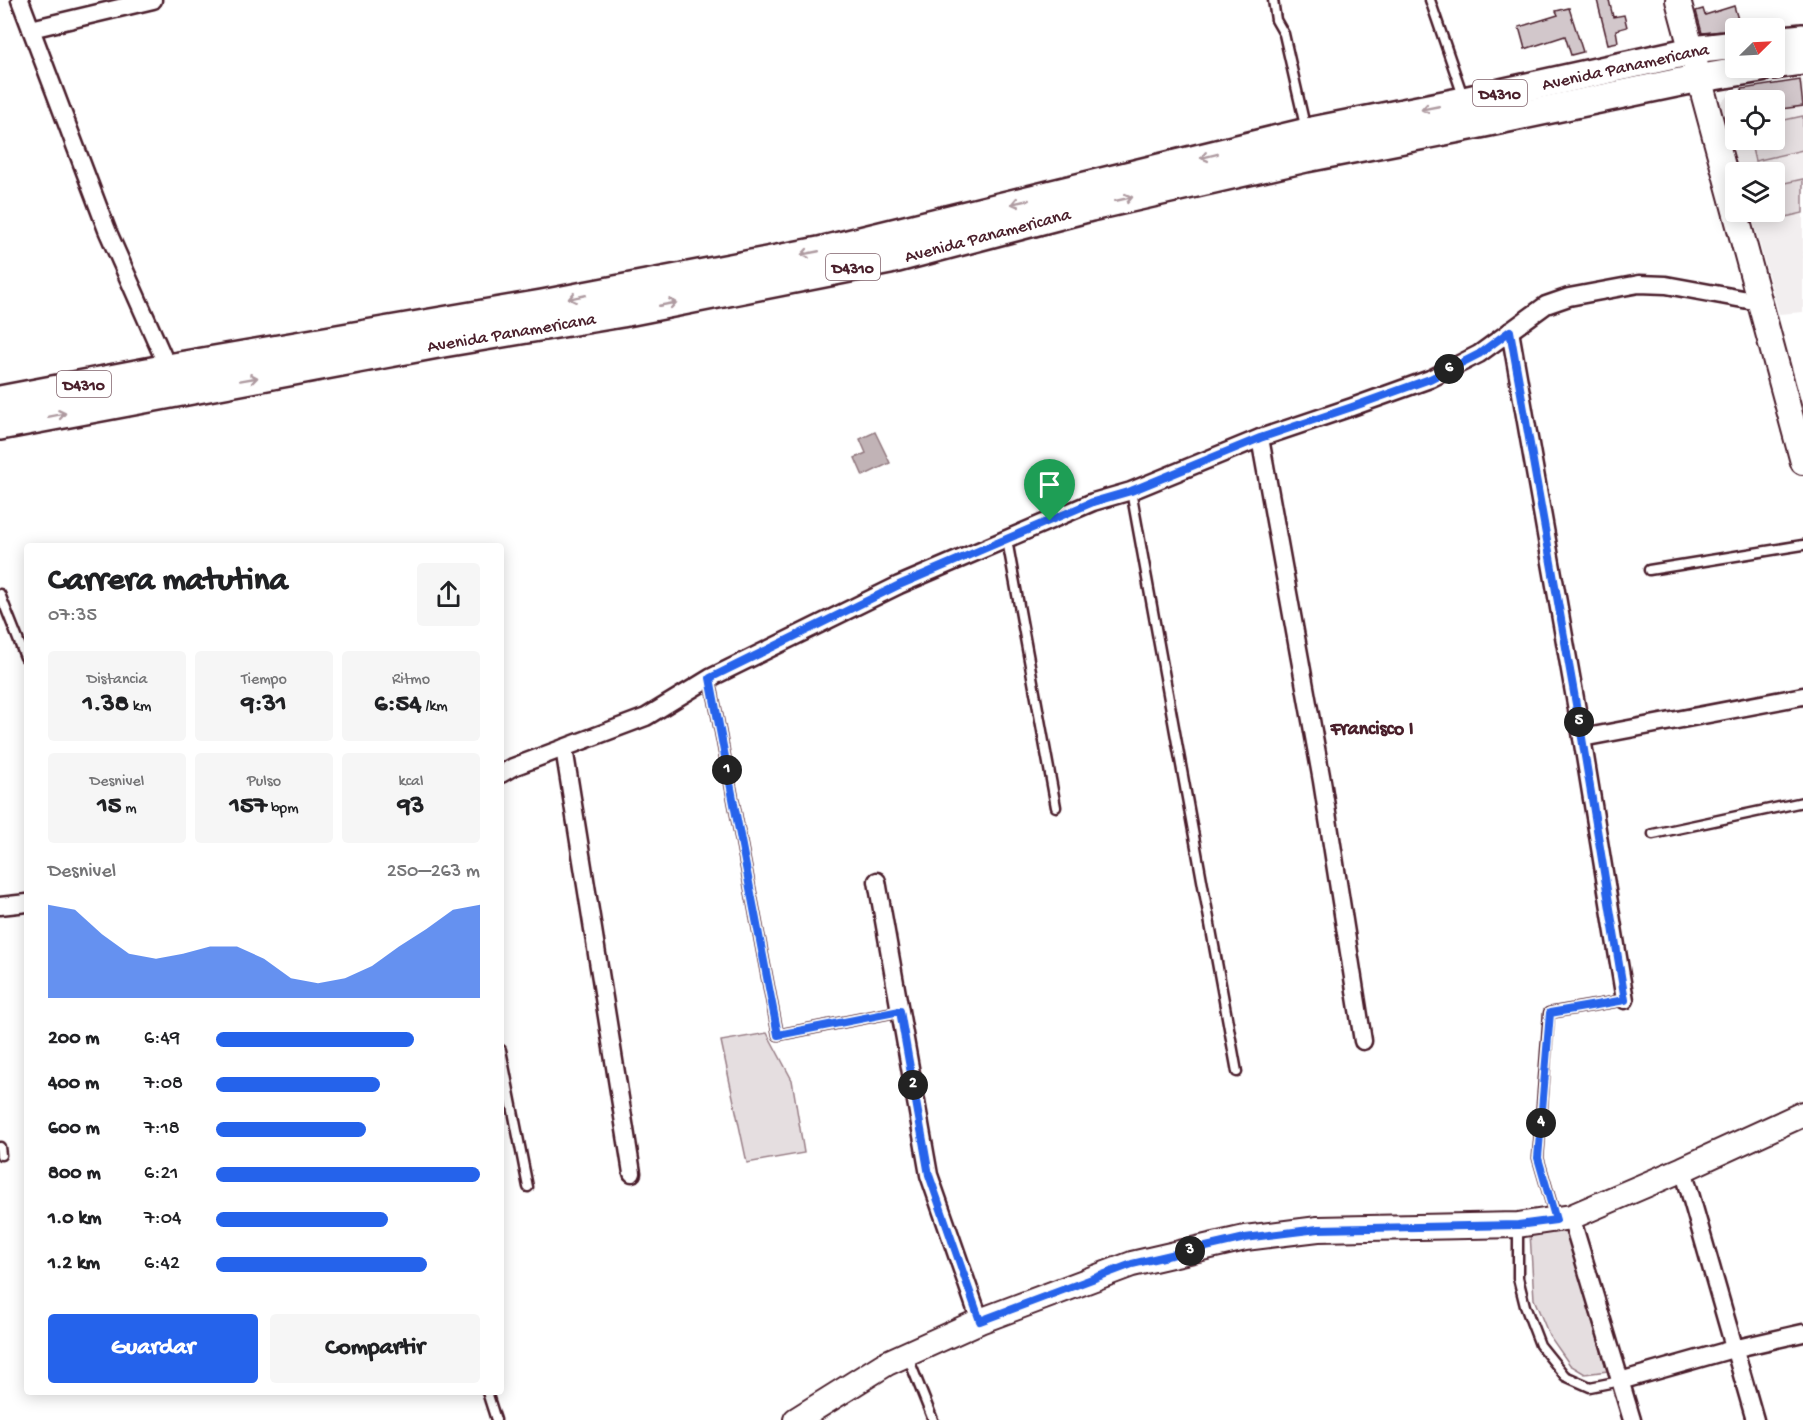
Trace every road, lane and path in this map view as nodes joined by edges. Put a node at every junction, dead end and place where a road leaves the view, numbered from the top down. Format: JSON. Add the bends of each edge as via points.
{"nodes":[{"id":1,"x":20,"y":0,"type":"edge"},
{"id":2,"x":153,"y":0,"type":"edge"},
{"id":3,"x":1273,"y":0,"type":"edge"},
{"id":4,"x":1430,"y":0,"type":"edge"},
{"id":5,"x":1678,"y":0,"type":"edge"},
{"id":6,"x":31,"y":29,"type":"junction"},
{"id":7,"x":1803,"y":38,"type":"edge"},
{"id":8,"x":1785,"y":40,"type":"edge"},
{"id":9,"x":1725,"y":46,"type":"edge"},
{"id":10,"x":1692,"y":51,"type":"junction"},
{"id":11,"x":1803,"y":61,"type":"edge"},
{"id":12,"x":1785,"y":63,"type":"edge"},
{"id":13,"x":1725,"y":74,"type":"edge"},
{"id":14,"x":1700,"y":78,"type":"junction"},
{"id":15,"x":1467,"y":114,"type":"junction"},
{"id":16,"x":1307,"y":132,"type":"junction"},
{"id":17,"x":1256,"y":157,"type":"junction"},
{"id":18,"x":1759,"y":302,"type":"junction"},
{"id":19,"x":1510,"y":331,"type":"junction"},
{"id":20,"x":337,"y":351,"type":"junction"},
{"id":21,"x":168,"y":368,"type":"junction"},
{"id":22,"x":90,"y":396,"type":"junction"},
{"id":23,"x":0,"y":400,"type":"edge"},
{"id":24,"x":0,"y":426,"type":"edge"},
{"id":25,"x":1260,"y":438,"type":"junction"},
{"id":26,"x":1802,"y":453,"type":"edge"},
{"id":27,"x":1131,"y":491,"type":"junction"},
{"id":28,"x":1007,"y":540,"type":"junction"},
{"id":29,"x":1803,"y":545,"type":"edge"},
{"id":30,"x":1649,"y":570,"type":"dead end"},
{"id":31,"x":0,"y":594,"type":"edge"},
{"id":32,"x":24,"y":652,"type":"edge"},
{"id":33,"x":710,"y":678,"type":"junction"},
{"id":34,"x":1803,"y":696,"type":"edge"},
{"id":35,"x":1582,"y":738,"type":"junction"},
{"id":36,"x":564,"y":748,"type":"junction"},
{"id":37,"x":504,"y":773,"type":"edge"},
{"id":38,"x":1803,"y":802,"type":"edge"},
{"id":39,"x":1056,"y":807,"type":"dead end"},
{"id":40,"x":1653,"y":834,"type":"dead end"},
{"id":41,"x":877,"y":881,"type":"dead end"},
{"id":42,"x":24,"y":903,"type":"edge"},
{"id":43,"x":0,"y":906,"type":"edge"},
{"id":44,"x":1625,"y":1000,"type":"joint"},
{"id":45,"x":900,"y":1011,"type":"junction"},
{"id":46,"x":1363,"y":1041,"type":"dead end"},
{"id":47,"x":504,"y":1065,"type":"edge"},
{"id":48,"x":1237,"y":1072,"type":"dead end"},
{"id":49,"x":1803,"y":1114,"type":"edge"},
{"id":50,"x":1683,"y":1169,"type":"junction"},
{"id":51,"x":632,"y":1173,"type":"dead end"},
{"id":52,"x":528,"y":1187,"type":"dead end"},
{"id":53,"x":1564,"y":1218,"type":"junction"},
{"id":54,"x":1518,"y":1225,"type":"junction"},
{"id":55,"x":980,"y":1321,"type":"junction"},
{"id":56,"x":1803,"y":1333,"type":"edge"},
{"id":57,"x":1733,"y":1349,"type":"junction"},
{"id":58,"x":907,"y":1354,"type":"junction"},
{"id":59,"x":1620,"y":1381,"type":"junction"},
{"id":60,"x":488,"y":1395,"type":"edge"},
{"id":61,"x":496,"y":1420,"type":"edge"},
{"id":62,"x":796,"y":1420,"type":"edge"},
{"id":63,"x":933,"y":1420,"type":"edge"},
{"id":64,"x":1632,"y":1420,"type":"edge"},
{"id":65,"x":1755,"y":1420,"type":"edge"}],
"edges":[{"from":1,"to":6,"type":"street"},
{"from":2,"to":6,"type":"street"},
{"from":3,"to":16,"type":"lane"},
{"from":4,"to":15,"type":"lane"},
{"from":5,"to":10,"type":"main road"},
{"from":6,"to":21,"type":"street","via":[[107,230]]},
{"from":7,"to":8,"type":"main road"},
{"from":9,"to":10,"type":"main road","name":"Avenida Panamericana","number":"D4310"},
{"from":10,"to":14,"type":"main road"},
{"from":10,"to":15,"type":"main road","name":"Avenida Panamericana","number":"D4310"},
{"from":11,"to":12,"type":"main road"},
{"from":13,"to":14,"type":"main road","name":"Avenida Panamericana","number":"D4310"},
{"from":14,"to":15,"type":"main road","name":"Avenida Panamericana","number":"D4310"},
{"from":14,"to":18,"type":"main road"},
{"from":15,"to":16,"type":"main road","name":"Avenida Panamericana","number":"D4310","one_way":true},
{"from":15,"to":17,"type":"main road","name":"Avenida Panamericana","number":"D4310"},
{"from":16,"to":17,"type":"main road","name":"Avenida Panamericana","number":"D4310"},
{"from":17,"to":20,"type":"main road","name":"Avenida Panamericana","number":"D4310","via":[[988,222],[890,260],[620,301],[443,343]]},
{"from":18,"to":19,"type":"street","via":[[1666,285],[1639,284],[1546,305]]},
{"from":18,"to":26,"type":"main road"},
{"from":19,"to":25,"type":"street","via":[[1479,354],[1430,379]]},
{"from":19,"to":35,"type":"street"},
{"from":20,"to":21,"type":"main road","name":"Avenida Panamericana","number":"D4310"},
{"from":22,"to":20,"type":"main road","name":"Avenida Panamericana","number":"D4310","one_way":true},
{"from":21,"to":22,"type":"main road","name":"Avenida Panamericana","number":"D4310"},
{"from":22,"to":23,"type":"main road","name":"Avenida Panamericana","number":"D4310"},
{"from":24,"to":22,"type":"main road","name":"Avenida Panamericana","number":"D4310","one_way":true},
{"from":25,"to":27,"type":"street"},
{"from":25,"to":46,"type":"street","via":[[1322,781]]},
{"from":27,"to":28,"type":"street","via":[[1093,502]]},
{"from":27,"to":48,"type":"lane"},
{"from":28,"to":33,"type":"street","via":[[899,585]]},
{"from":28,"to":39,"type":"lane"},
{"from":29,"to":30,"type":"lane"},
{"from":31,"to":32,"type":"lane"},
{"from":33,"to":36,"type":"street","via":[[646,717]]},
{"from":33,"to":45,"type":"lane","via":[[778,1035]]},
{"from":34,"to":35,"type":"street"},
{"from":35,"to":44,"type":"street"},
{"from":36,"to":37,"type":"street"},
{"from":36,"to":51,"type":"street"},
{"from":38,"to":40,"type":"lane"},
{"from":41,"to":45,"type":"street"},
{"from":42,"to":43,"type":"street"},
{"from":44,"to":53,"type":"lane","via":[[1550,1013],[1538,1158]]},
{"from":45,"to":55,"type":"street","via":[[929,1175]]},
{"from":47,"to":52,"type":"lane"},
{"from":49,"to":50,"type":"main road"},
{"from":50,"to":53,"type":"main road"},
{"from":50,"to":57,"type":"street"},
{"from":53,"to":54,"type":"main road"},
{"from":53,"to":59,"type":"street"},
{"from":54,"to":55,"type":"main road","via":[[1318,1229],[1245,1238],[1132,1264]]},
{"from":54,"to":59,"type":"lane","via":[[1518,1278],[1540,1345],[1566,1376],[1590,1387]]},
{"from":55,"to":58,"type":"main road"},
{"from":56,"to":57,"type":"street"},
{"from":57,"to":59,"type":"street"},
{"from":57,"to":65,"type":"street"},
{"from":58,"to":62,"type":"main road"},
{"from":58,"to":63,"type":"lane"},
{"from":59,"to":64,"type":"street"},
{"from":60,"to":61,"type":"lane"}]}
